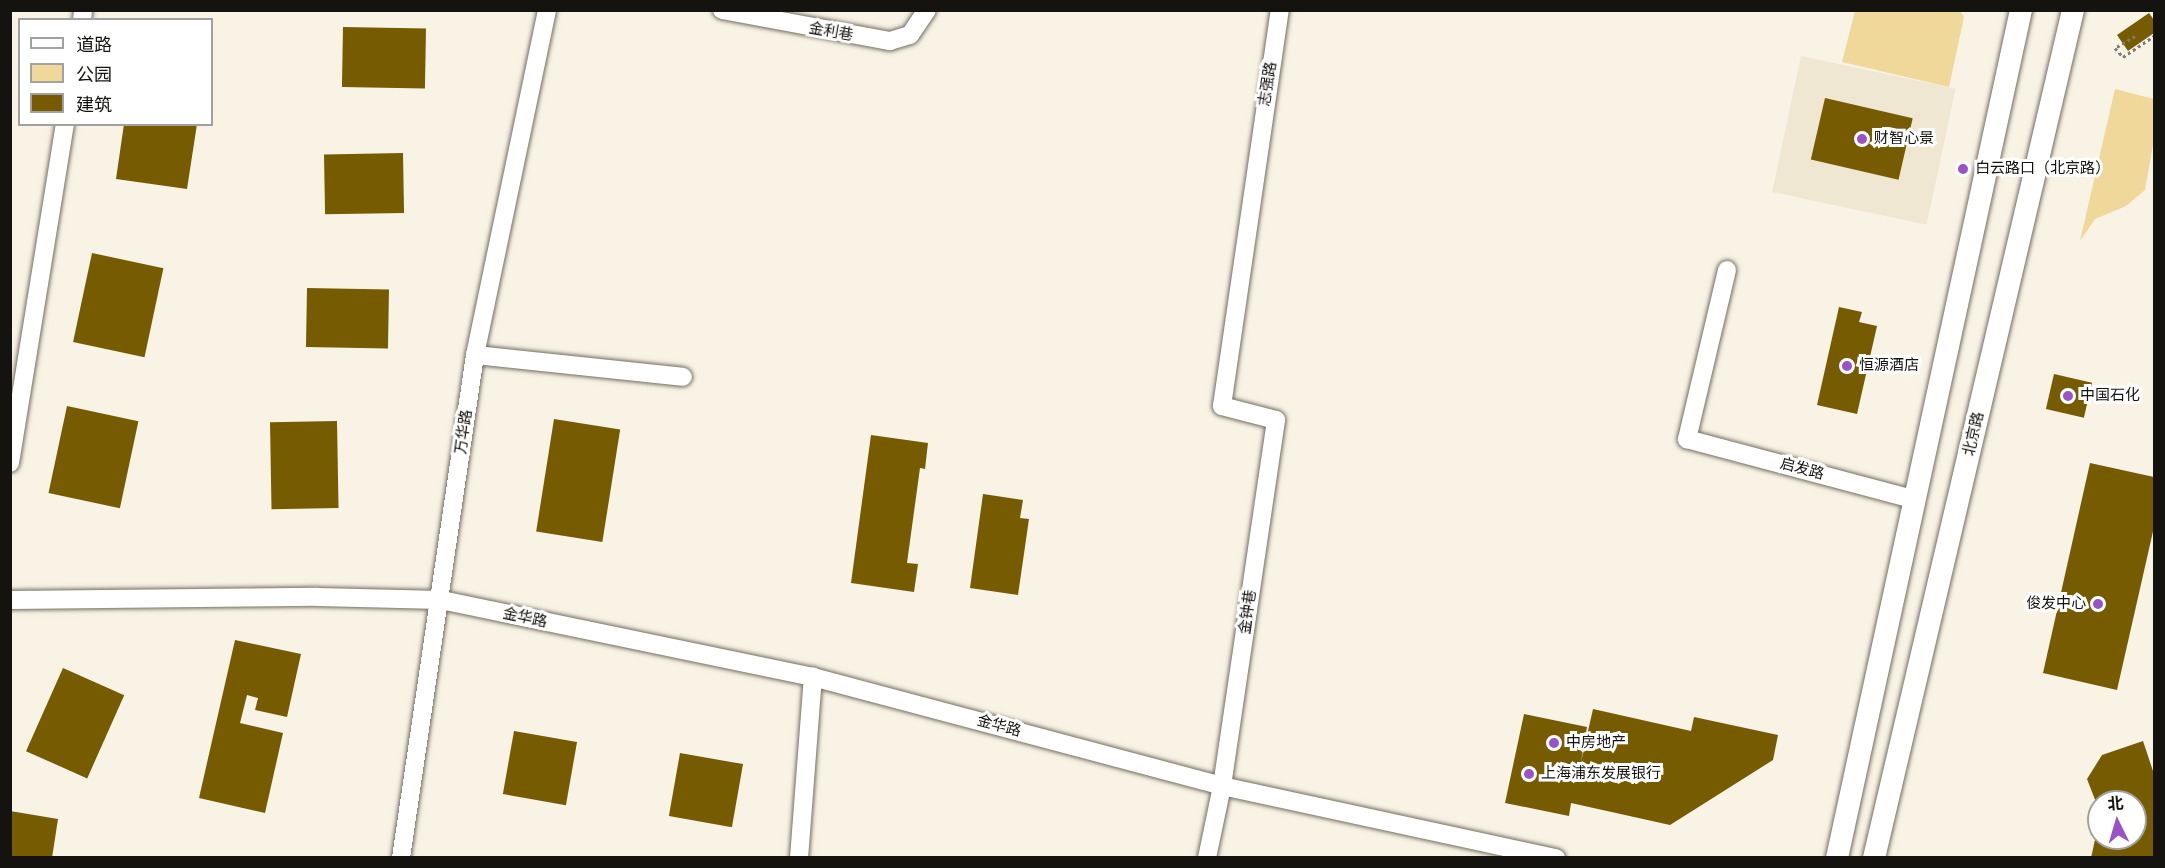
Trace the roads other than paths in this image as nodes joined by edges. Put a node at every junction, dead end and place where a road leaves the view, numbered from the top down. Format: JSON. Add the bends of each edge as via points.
{"nodes":[{"id":1,"x":548,"y":10,"type":"edge"},
{"id":2,"x":722,"y":10,"type":"edge"},
{"id":3,"x":927,"y":10,"type":"edge"},
{"id":4,"x":1280,"y":10,"type":"edge"},
{"id":5,"x":2022,"y":10,"type":"edge"},
{"id":6,"x":2073,"y":10,"type":"edge"},
{"id":7,"x":65,"y":126,"type":"edge"},
{"id":8,"x":1727,"y":270,"type":"dead end"},
{"id":9,"x":475,"y":355,"type":"junction"},
{"id":10,"x":683,"y":376,"type":"dead end"},
{"id":11,"x":1222,"y":405,"type":"joint"},
{"id":12,"x":10,"y":463,"type":"edge"},
{"id":13,"x":1916,"y":500,"type":"junction"},
{"id":14,"x":10,"y":600,"type":"edge"},
{"id":15,"x":441,"y":600,"type":"junction"},
{"id":16,"x":813,"y":677,"type":"junction"},
{"id":17,"x":1222,"y":786,"type":"junction"},
{"id":18,"x":401,"y":858,"type":"edge"},
{"id":19,"x":799,"y":858,"type":"edge"},
{"id":20,"x":1207,"y":858,"type":"edge"},
{"id":21,"x":1556,"y":858,"type":"edge"},
{"id":22,"x":1837,"y":858,"type":"edge"},
{"id":23,"x":1874,"y":858,"type":"edge"}],
"edges":[{"from":1,"to":9,"type":"street","name":"万华路"},
{"from":2,"to":3,"type":"street","name":"金利巷","via":[[890,41],[910,35]]},
{"from":4,"to":11,"type":"street","name":"志强路","via":[[1255,158]]},
{"from":5,"to":13,"type":"main road"},
{"from":6,"to":23,"type":"main road","name":"北京路"},
{"from":7,"to":12,"type":"street"},
{"from":8,"to":13,"type":"street","name":"启发路","via":[[1687,439]]},
{"from":9,"to":10,"type":"street"},
{"from":9,"to":15,"type":"street","name":"万华路"},
{"from":11,"to":17,"type":"street","name":"金钟巷","via":[[1276,420]]},
{"from":13,"to":22,"type":"main road"},
{"from":14,"to":15,"type":"street","name":"金华路"},
{"from":15,"to":16,"type":"street","name":"金华路"},
{"from":15,"to":18,"type":"street","name":"万华路"},
{"from":16,"to":17,"type":"street","name":"金华路"},
{"from":16,"to":19,"type":"street"},
{"from":17,"to":20,"type":"street","name":"金钟巷"},
{"from":17,"to":21,"type":"street","name":"金华路"}]}
